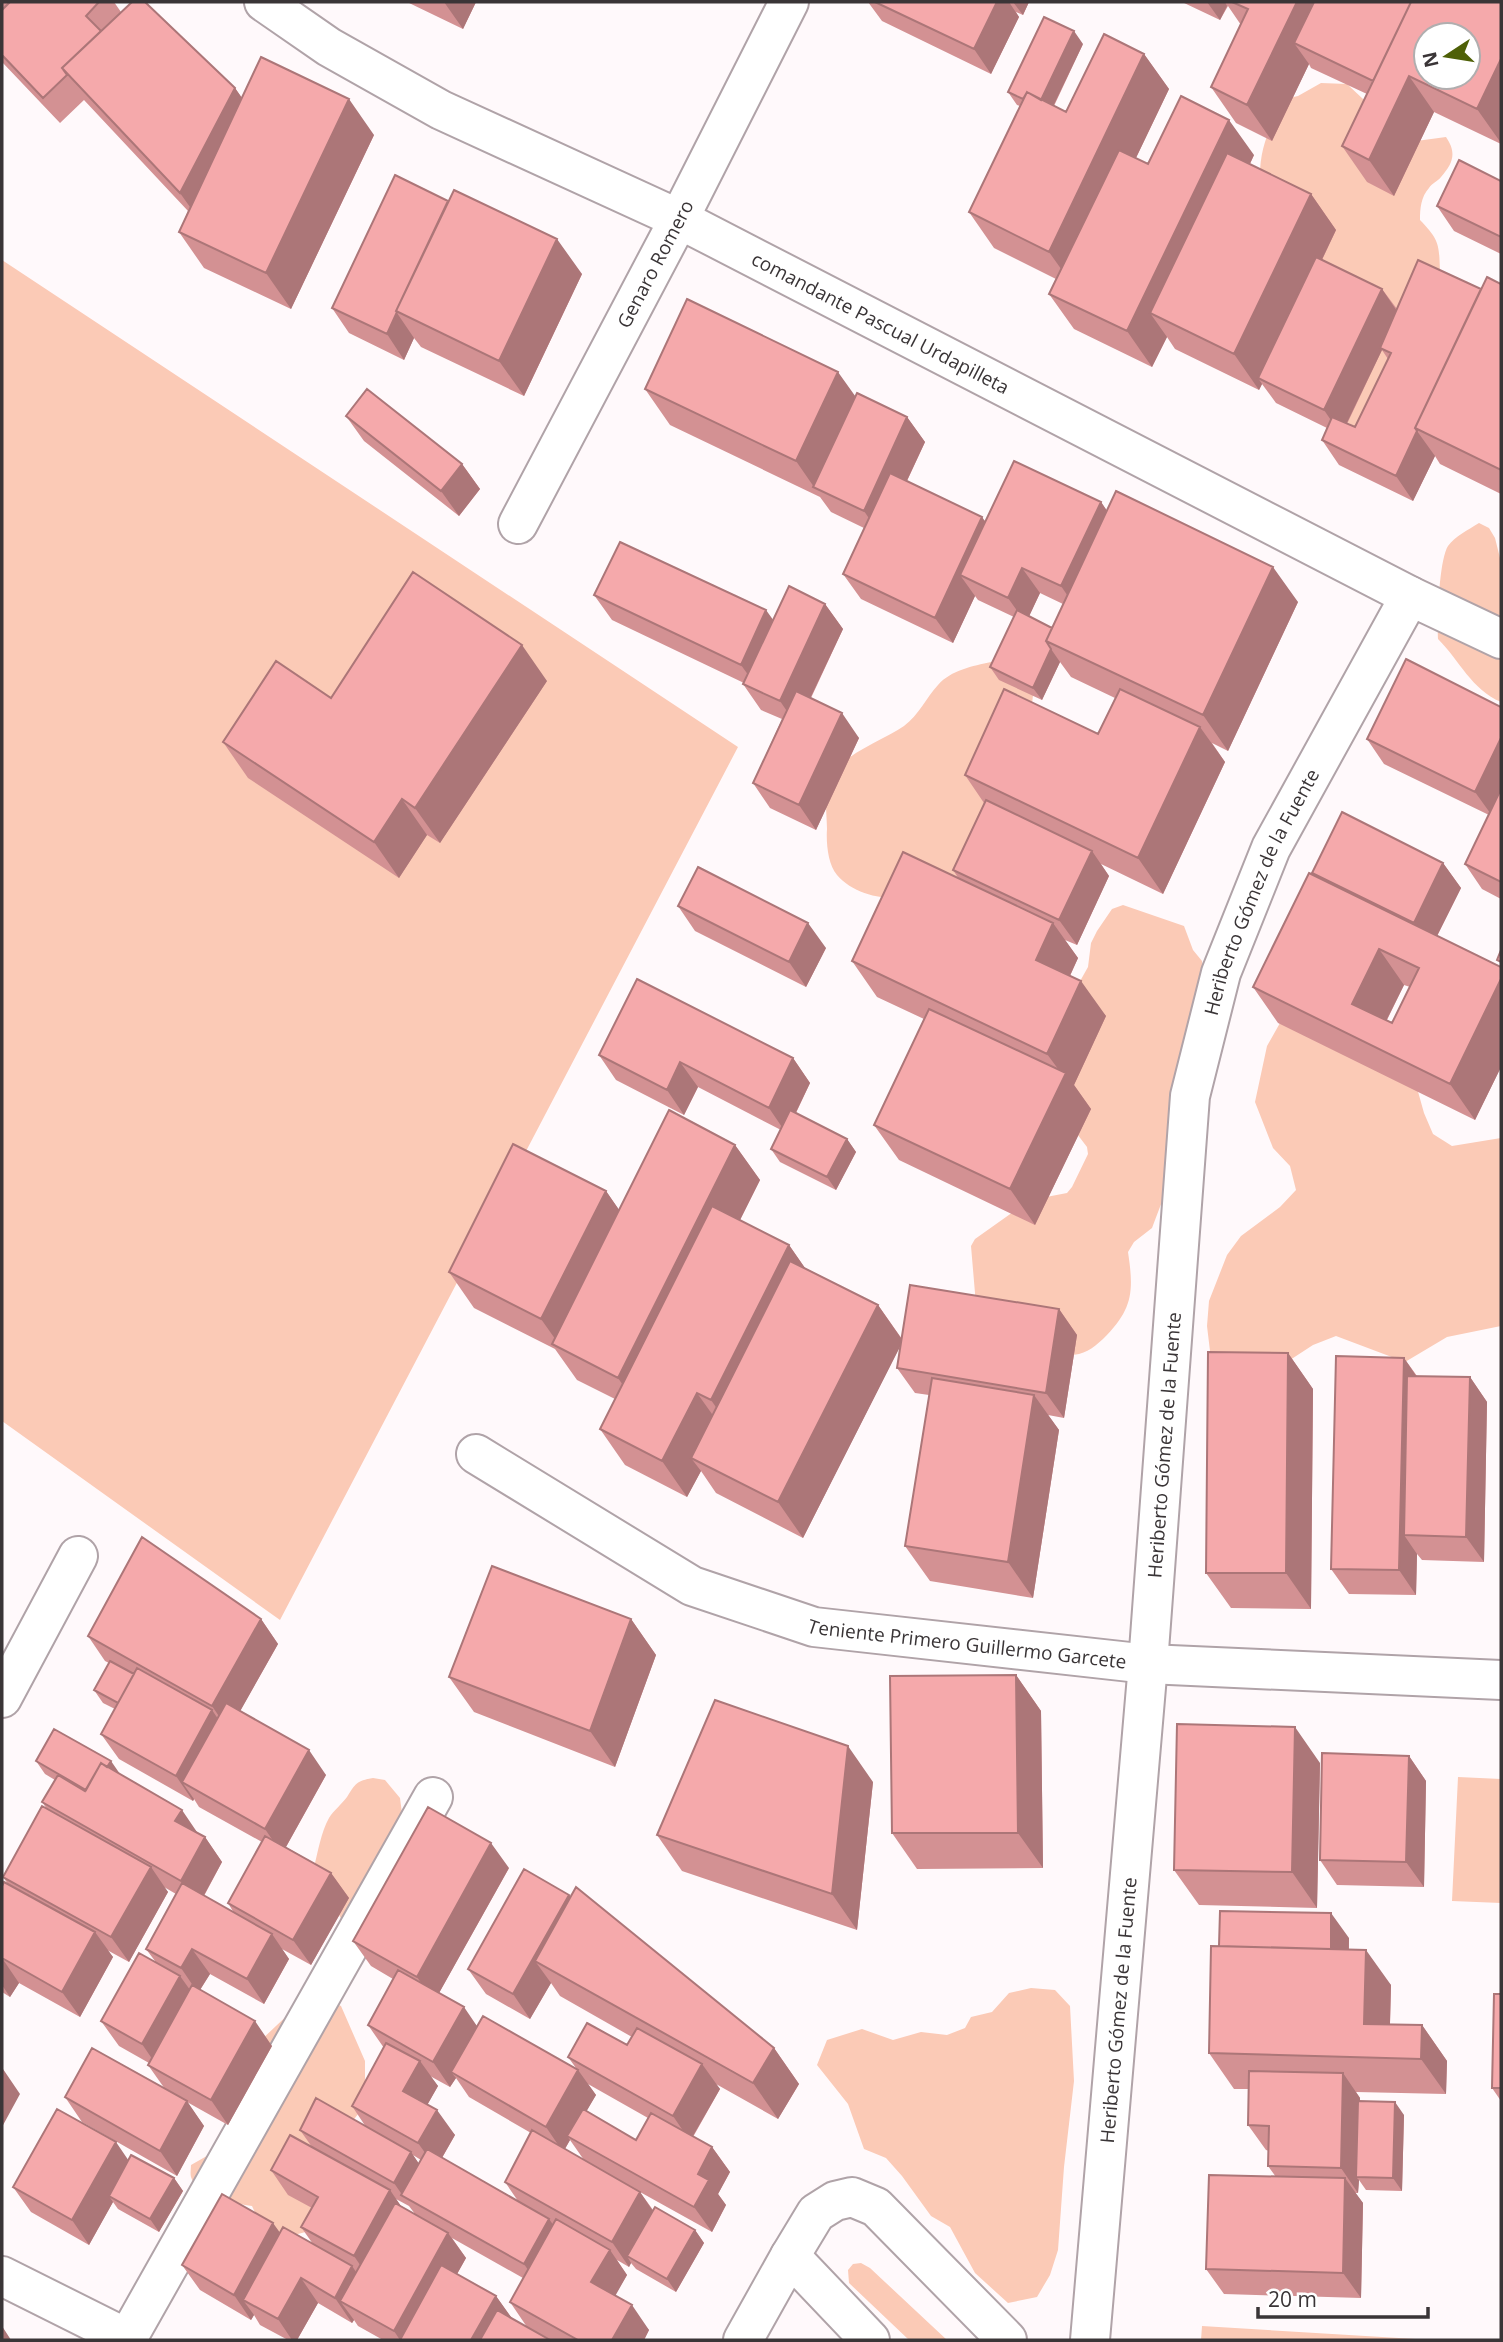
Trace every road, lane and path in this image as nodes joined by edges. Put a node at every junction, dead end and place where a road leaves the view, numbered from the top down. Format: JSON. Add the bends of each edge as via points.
{"nodes":[{"id":1,"x":264,"y":2,"type":"edge"},
{"id":2,"x":789,"y":2,"type":"edge"},
{"id":3,"x":679,"y":219,"type":"junction"},
{"id":4,"x":518,"y":524,"type":"dead end"},
{"id":5,"x":1410,"y":596,"type":"junction"},
{"id":6,"x":1501,"y":639,"type":"edge"},
{"id":7,"x":476,"y":1454,"type":"dead end"},
{"id":8,"x":78,"y":1556,"type":"dead end"},
{"id":9,"x":1148,"y":1664,"type":"junction"},
{"id":10,"x":1501,"y":1680,"type":"edge"},
{"id":11,"x":2,"y":1698,"type":"edge"},
{"id":12,"x":433,"y":1797,"type":"dead end"},
{"id":13,"x":790,"y":2256,"type":"junction"},
{"id":14,"x":2,"y":2276,"type":"edge"},
{"id":15,"x":129,"y":2340,"type":"edge"},
{"id":16,"x":743,"y":2340,"type":"edge"},
{"id":17,"x":870,"y":2340,"type":"edge"},
{"id":18,"x":1007,"y":2340,"type":"edge"},
{"id":19,"x":1090,"y":2340,"type":"edge"}],
"edges":[{"from":1,"to":3,"type":"street","name":"comandante Pascual Urdapilleta","via":[[329,47],[441,110]]},
{"from":2,"to":3,"type":"street","name":"Genaro Romero"},
{"from":3,"to":4,"type":"street","name":"Genaro Romero"},
{"from":3,"to":5,"type":"street","name":"comandante Pascual Urdapilleta"},
{"from":5,"to":6,"type":"street","name":"comandante Pascual Urdapilleta"},
{"from":5,"to":9,"type":"street","name":"Heriberto Gómez de la Fuente","via":[[1271,848],[1222,973],[1190,1096]]},
{"from":7,"to":9,"type":"street","name":"Teniente Primero Guillermo Garcete","via":[[692,1586],[814,1627]]},
{"from":8,"to":11,"type":"street"},
{"from":9,"to":10,"type":"street","name":"Teniente Primero Guillermo Garcete"},
{"from":9,"to":19,"type":"street","name":"Heriberto Gómez de la Fuente"},
{"from":12,"to":15,"type":"street"},
{"from":13,"to":16,"type":"street"},
{"from":13,"to":17,"type":"street"},
{"from":13,"to":18,"type":"street","via":[[817,2213],[852,2197],[876,2207]]},
{"from":14,"to":15,"type":"street"}]}
